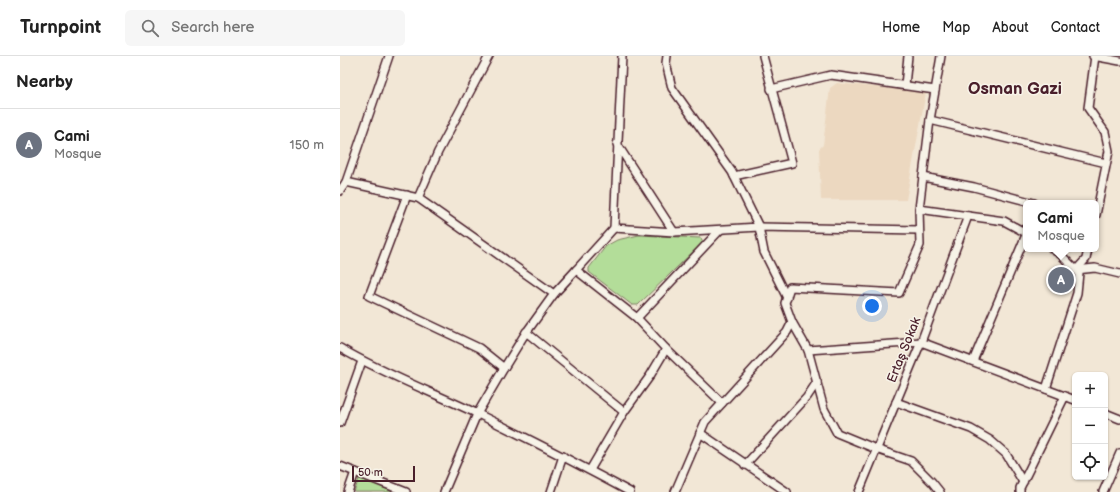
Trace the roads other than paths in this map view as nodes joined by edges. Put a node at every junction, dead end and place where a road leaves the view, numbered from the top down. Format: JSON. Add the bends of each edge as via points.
{"nodes":[{"id":1,"x":389,"y":56,"type":"edge"},
{"id":2,"x":490,"y":56,"type":"edge"},
{"id":3,"x":622,"y":56,"type":"edge"},
{"id":4,"x":667,"y":56,"type":"edge"},
{"id":5,"x":763,"y":56,"type":"edge"},
{"id":6,"x":908,"y":56,"type":"edge"},
{"id":7,"x":941,"y":56,"type":"edge"},
{"id":8,"x":1094,"y":56,"type":"edge"},
{"id":9,"x":1120,"y":61,"type":"edge"},
{"id":10,"x":905,"y":85,"type":"junction"},
{"id":11,"x":771,"y":89,"type":"junction"},
{"id":12,"x":935,"y":90,"type":"junction"},
{"id":13,"x":930,"y":120,"type":"junction"},
{"id":14,"x":617,"y":144,"type":"junction"},
{"id":15,"x":1106,"y":163,"type":"junction"},
{"id":16,"x":734,"y":176,"type":"junction"},
{"id":17,"x":923,"y":178,"type":"junction"},
{"id":18,"x":346,"y":182,"type":"junction"},
{"id":19,"x":340,"y":190,"type":"edge"},
{"id":20,"x":407,"y":195,"type":"junction"},
{"id":21,"x":418,"y":198,"type":"junction"},
{"id":22,"x":1023,"y":200,"type":"edge"},
{"id":23,"x":1099,"y":200,"type":"edge"},
{"id":24,"x":918,"y":209,"type":"junction"},
{"id":25,"x":968,"y":216,"type":"junction"},
{"id":26,"x":759,"y":227,"type":"junction"},
{"id":27,"x":614,"y":228,"type":"junction"},
{"id":28,"x":720,"y":230,"type":"junction"},
{"id":29,"x":919,"y":230,"type":"junction"},
{"id":30,"x":674,"y":232,"type":"junction"},
{"id":31,"x":1023,"y":232,"type":"edge"},
{"id":32,"x":1023,"y":241,"type":"edge"},
{"id":33,"x":1057,"y":252,"type":"edge"},
{"id":34,"x":1087,"y":252,"type":"edge"},
{"id":35,"x":576,"y":270,"type":"junction"},
{"id":36,"x":1076,"y":270,"type":"junction"},
{"id":37,"x":1120,"y":274,"type":"edge"},
{"id":38,"x":554,"y":294,"type":"junction"},
{"id":39,"x":787,"y":298,"type":"junction"},
{"id":40,"x":637,"y":318,"type":"junction"},
{"id":41,"x":792,"y":322,"type":"junction"},
{"id":42,"x":526,"y":332,"type":"junction"},
{"id":43,"x":921,"y":342,"type":"junction"},
{"id":44,"x":340,"y":348,"type":"edge"},
{"id":45,"x":666,"y":349,"type":"junction"},
{"id":46,"x":808,"y":350,"type":"junction"},
{"id":47,"x":362,"y":361,"type":"junction"},
{"id":48,"x":973,"y":361,"type":"junction"},
{"id":49,"x":504,"y":368,"type":"junction"},
{"id":50,"x":817,"y":382,"type":"junction"},
{"id":51,"x":1046,"y":388,"type":"junction"},
{"id":52,"x":1065,"y":396,"type":"junction"},
{"id":53,"x":1072,"y":399,"type":"edge"},
{"id":54,"x":896,"y":402,"type":"junction"},
{"id":55,"x":722,"y":403,"type":"junction"},
{"id":56,"x":624,"y":412,"type":"junction"},
{"id":57,"x":477,"y":414,"type":"junction"},
{"id":58,"x":1108,"y":414,"type":"edge"},
{"id":59,"x":1120,"y":419,"type":"edge"},
{"id":60,"x":340,"y":423,"type":"edge"},
{"id":61,"x":700,"y":433,"type":"junction"},
{"id":62,"x":876,"y":449,"type":"junction"},
{"id":63,"x":1120,"y":453,"type":"edge"},
{"id":64,"x":563,"y":456,"type":"junction"},
{"id":65,"x":745,"y":465,"type":"junction"},
{"id":66,"x":340,"y":466,"type":"edge"},
{"id":67,"x":590,"y":470,"type":"junction"},
{"id":68,"x":355,"y":472,"type":"junction"},
{"id":69,"x":1023,"y":482,"type":"junction"},
{"id":70,"x":348,"y":492,"type":"edge"},
{"id":71,"x":406,"y":492,"type":"edge"},
{"id":72,"x":444,"y":492,"type":"edge"},
{"id":73,"x":551,"y":492,"type":"edge"},
{"id":74,"x":630,"y":492,"type":"edge"},
{"id":75,"x":675,"y":492,"type":"edge"},
{"id":76,"x":787,"y":492,"type":"edge"},
{"id":77,"x":859,"y":492,"type":"edge"},
{"id":78,"x":940,"y":492,"type":"edge"},
{"id":79,"x":1020,"y":492,"type":"edge"},
{"id":80,"x":1103,"y":492,"type":"edge"}],
"edges":[{"from":1,"to":18,"type":"street"},
{"from":2,"to":21,"type":"street","via":[[438,152]]},
{"from":3,"to":14,"type":"street"},
{"from":4,"to":16,"type":"street","via":[[666,64],[672,88]]},
{"from":5,"to":11,"type":"street"},
{"from":6,"to":10,"type":"street"},
{"from":7,"to":12,"type":"street"},
{"from":8,"to":9,"type":"street"},
{"from":8,"to":15,"type":"street","via":[[1088,108],[1106,132],[1109,150]]},
{"from":10,"to":11,"type":"street","via":[[831,75]]},
{"from":10,"to":12,"type":"street"},
{"from":11,"to":16,"type":"street","via":[[792,163]]},
{"from":12,"to":13,"type":"street"},
{"from":13,"to":15,"type":"street"},
{"from":13,"to":17,"type":"street"},
{"from":14,"to":27,"type":"street"},
{"from":14,"to":30,"type":"street"},
{"from":15,"to":23,"type":"street"},
{"from":16,"to":26,"type":"street"},
{"from":17,"to":22,"type":"street","via":[[974,187]]},
{"from":17,"to":24,"type":"street"},
{"from":18,"to":19,"type":"street"},
{"from":18,"to":20,"type":"street"},
{"from":20,"to":21,"type":"street"},
{"from":20,"to":49,"type":"street","via":[[369,296],[479,348]]},
{"from":21,"to":38,"type":"street"},
{"from":24,"to":25,"type":"street"},
{"from":24,"to":29,"type":"street"},
{"from":25,"to":31,"type":"street","via":[[1004,221]]},
{"from":25,"to":43,"type":"street","name":"Ertaş Sokak"},
{"from":26,"to":28,"type":"street"},
{"from":26,"to":29,"type":"street"},
{"from":26,"to":39,"type":"street","via":[[764,252]]},
{"from":27,"to":30,"type":"street"},
{"from":27,"to":35,"type":"street"},
{"from":28,"to":30,"type":"street"},
{"from":28,"to":40,"type":"street"},
{"from":29,"to":39,"type":"street","via":[[920,245],[899,293],[790,288]]},
{"from":32,"to":48,"type":"street"},
{"from":33,"to":36,"type":"street"},
{"from":34,"to":36,"type":"street","via":[[1086,259]]},
{"from":35,"to":38,"type":"street"},
{"from":35,"to":40,"type":"street"},
{"from":36,"to":37,"type":"street","via":[[1095,268]]},
{"from":36,"to":51,"type":"street","via":[[1079,273],[1077,293]]},
{"from":38,"to":42,"type":"street"},
{"from":39,"to":41,"type":"street","via":[[785,303]]},
{"from":40,"to":45,"type":"street"},
{"from":41,"to":46,"type":"street"},
{"from":41,"to":55,"type":"street","via":[[787,332]]},
{"from":42,"to":49,"type":"street"},
{"from":42,"to":56,"type":"street"},
{"from":43,"to":46,"type":"street"},
{"from":43,"to":48,"type":"street"},
{"from":43,"to":54,"type":"street","name":"Ertaş Sokak"},
{"from":44,"to":47,"type":"street"},
{"from":45,"to":55,"type":"street"},
{"from":45,"to":56,"type":"street"},
{"from":46,"to":50,"type":"street"},
{"from":47,"to":57,"type":"street"},
{"from":47,"to":60,"type":"street"},
{"from":48,"to":51,"type":"street"},
{"from":49,"to":57,"type":"street"},
{"from":50,"to":62,"type":"street","via":[[824,408],[837,433]]},
{"from":50,"to":65,"type":"street","via":[[807,397]]},
{"from":51,"to":52,"type":"street"},
{"from":52,"to":53,"type":"street"},
{"from":52,"to":69,"type":"street"},
{"from":54,"to":62,"type":"street","name":"Ertaş Sokak"},
{"from":54,"to":69,"type":"street","via":[[971,429],[990,440],[1006,454]]},
{"from":55,"to":61,"type":"street","via":[[705,422]]},
{"from":56,"to":67,"type":"street"},
{"from":57,"to":64,"type":"street"},
{"from":57,"to":72,"type":"street"},
{"from":58,"to":59,"type":"street"},
{"from":61,"to":65,"type":"street"},
{"from":61,"to":75,"type":"street"},
{"from":62,"to":77,"type":"street","name":"Ertaş Sokak"},
{"from":62,"to":78,"type":"street","via":[[911,461]]},
{"from":63,"to":80,"type":"street"},
{"from":64,"to":67,"type":"street"},
{"from":64,"to":73,"type":"street"},
{"from":65,"to":76,"type":"street"},
{"from":66,"to":68,"type":"street"},
{"from":67,"to":74,"type":"street"},
{"from":68,"to":70,"type":"street"},
{"from":68,"to":71,"type":"street"},
{"from":69,"to":79,"type":"street"}]}
